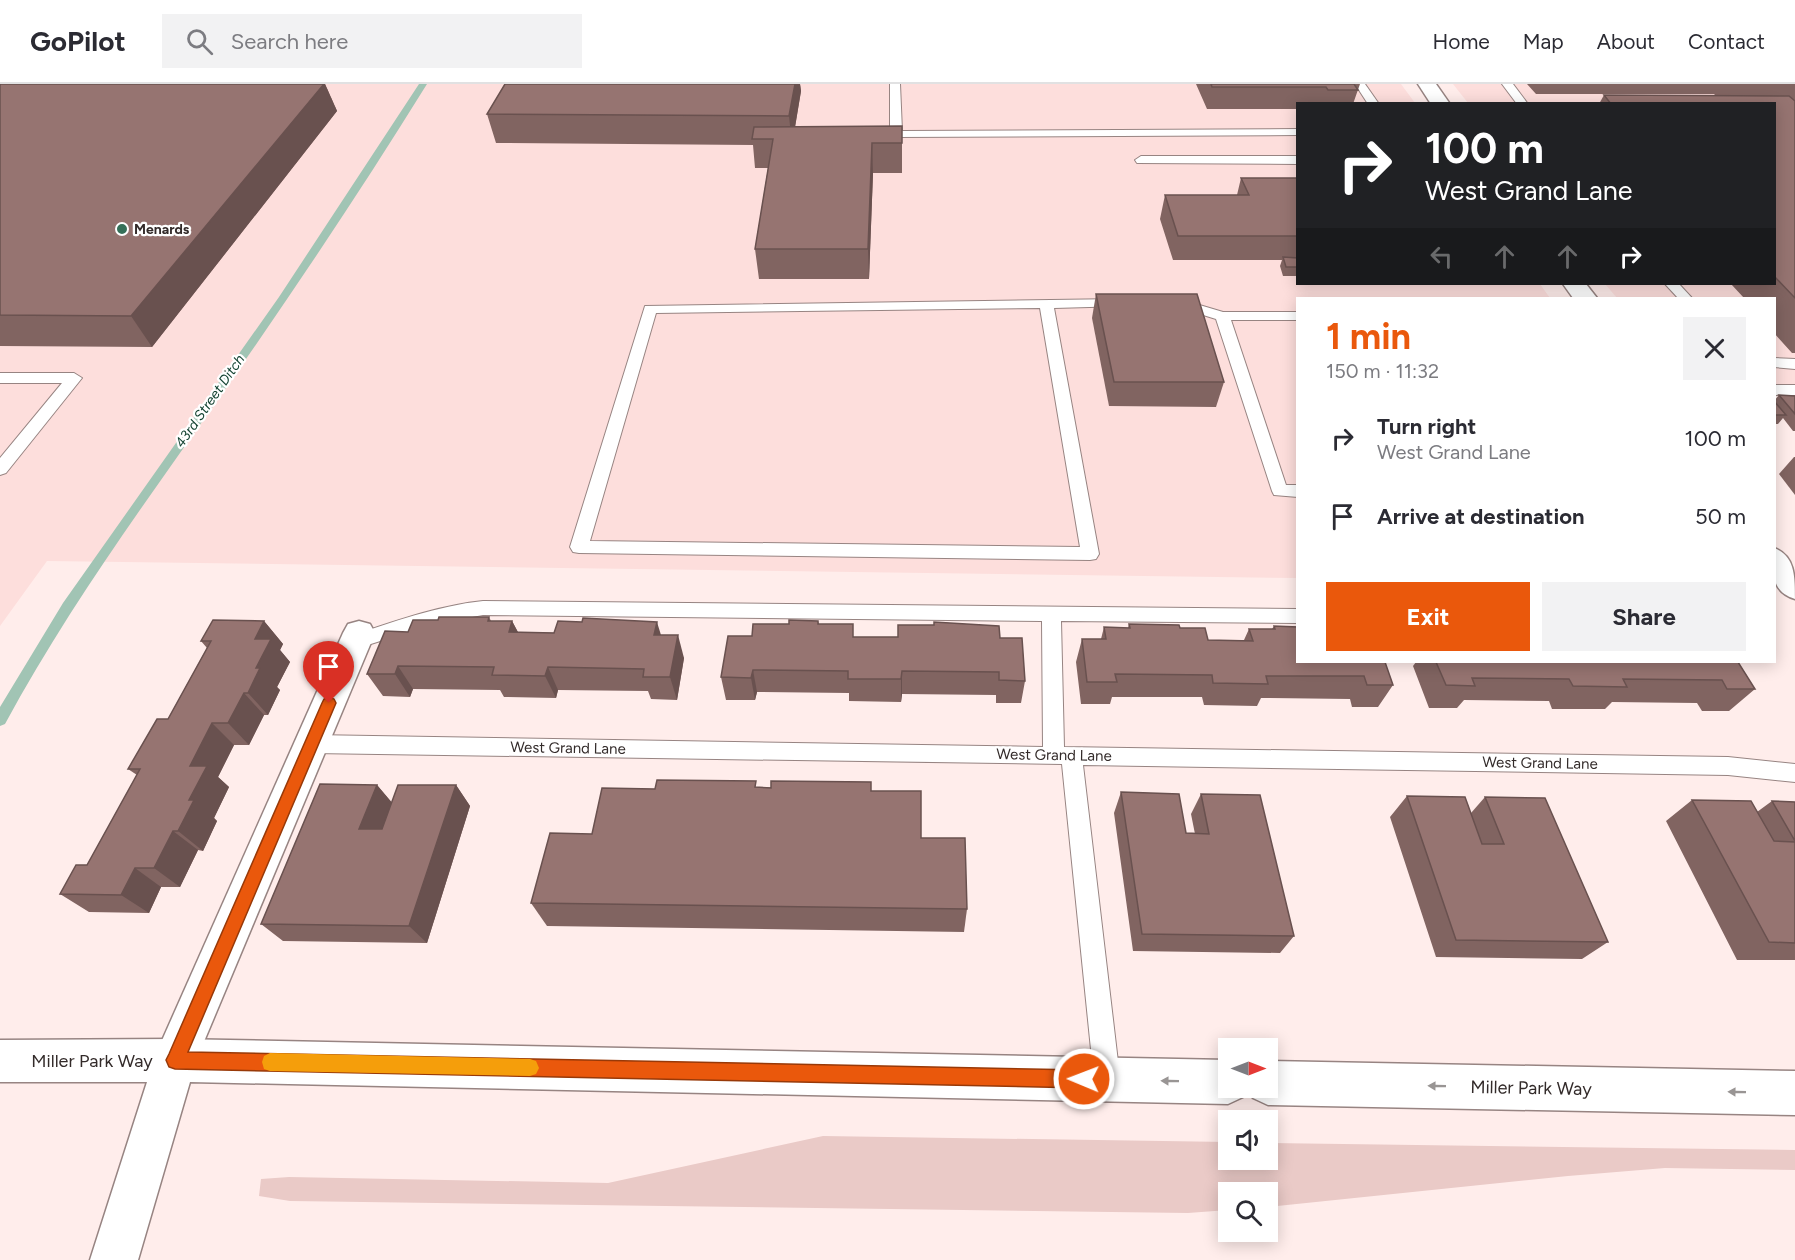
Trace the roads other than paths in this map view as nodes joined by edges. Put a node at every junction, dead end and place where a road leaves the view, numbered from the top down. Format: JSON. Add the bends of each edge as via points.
{"nodes":[{"id":1,"x":895,"y":84,"type":"edge"},
{"id":2,"x":1360,"y":84,"type":"edge"},
{"id":3,"x":1427,"y":84,"type":"edge"},
{"id":4,"x":1507,"y":84,"type":"edge"},
{"id":5,"x":1373,"y":102,"type":"edge"},
{"id":6,"x":1440,"y":102,"type":"edge"},
{"id":7,"x":1521,"y":102,"type":"edge"},
{"id":8,"x":1296,"y":132,"type":"edge"},
{"id":9,"x":1141,"y":160,"type":"dead end"},
{"id":10,"x":1296,"y":160,"type":"edge"},
{"id":11,"x":1575,"y":285,"type":"edge"},
{"id":12,"x":1673,"y":285,"type":"edge"},
{"id":13,"x":1585,"y":297,"type":"edge"},
{"id":14,"x":1684,"y":297,"type":"edge"},
{"id":15,"x":1157,"y":302,"type":"edge"},
{"id":16,"x":1135,"y":303,"type":"edge"},
{"id":17,"x":1046,"y":304,"type":"junction"},
{"id":18,"x":1222,"y":316,"type":"junction"},
{"id":19,"x":1296,"y":316,"type":"edge"},
{"id":20,"x":1776,"y":362,"type":"edge"},
{"id":21,"x":1795,"y":364,"type":"edge"},
{"id":22,"x":0,"y":378,"type":"edge"},
{"id":23,"x":1776,"y":390,"type":"edge"},
{"id":24,"x":1795,"y":390,"type":"edge"},
{"id":25,"x":0,"y":469,"type":"edge"},
{"id":26,"x":1296,"y":491,"type":"edge"},
{"id":27,"x":1051,"y":614,"type":"junction"},
{"id":28,"x":1296,"y":616,"type":"edge"},
{"id":29,"x":357,"y":637,"type":"joint"},
{"id":30,"x":312,"y":744,"type":"junction"},
{"id":31,"x":1063,"y":756,"type":"junction"},
{"id":32,"x":1795,"y":773,"type":"edge"},
{"id":33,"x":175,"y":1060,"type":"junction"},
{"id":34,"x":0,"y":1061,"type":"edge"},
{"id":35,"x":1107,"y":1079,"type":"junction"},
{"id":36,"x":1218,"y":1082,"type":"edge"},
{"id":37,"x":1278,"y":1083,"type":"edge"},
{"id":38,"x":1795,"y":1094,"type":"edge"},
{"id":39,"x":114,"y":1260,"type":"edge"}],
"edges":[{"from":1,"to":8,"type":"lane","via":[[896,134]]},
{"from":2,"to":5,"type":"lane"},
{"from":3,"to":6,"type":"main road"},
{"from":4,"to":7,"type":"lane"},
{"from":9,"to":10,"type":"lane"},
{"from":11,"to":13,"type":"main road"},
{"from":12,"to":14,"type":"lane"},
{"from":15,"to":18,"type":"lane","via":[[1179,302]]},
{"from":16,"to":17,"type":"lane"},
{"from":17,"to":17,"type":"lane","via":[[650,309],[579,547],[1089,554]]},
{"from":18,"to":19,"type":"lane"},
{"from":18,"to":26,"type":"lane","via":[[1280,491]]},
{"from":20,"to":21,"type":"lane"},
{"from":22,"to":25,"type":"lane","via":[[74,378]]},
{"from":23,"to":24,"type":"lane"},
{"from":27,"to":28,"type":"lane"},
{"from":27,"to":29,"type":"lane","via":[[483,608],[459,609]]},
{"from":27,"to":31,"type":"lane"},
{"from":29,"to":30,"type":"main road"},
{"from":30,"to":31,"type":"lane","name":"West Grand Lane"},
{"from":30,"to":33,"type":"main road"},
{"from":31,"to":32,"type":"lane","name":"West Grand Lane","via":[[1716,766]]},
{"from":31,"to":35,"type":"lane"},
{"from":33,"to":34,"type":"main road","name":"Miller Park Way"},
{"from":33,"to":35,"type":"main road","name":"Miller Park Way"},
{"from":33,"to":39,"type":"main road"},
{"from":36,"to":35,"type":"main road","name":"Miller Park Way","one_way":true},
{"from":38,"to":37,"type":"main road","name":"Miller Park Way","one_way":true}]}
